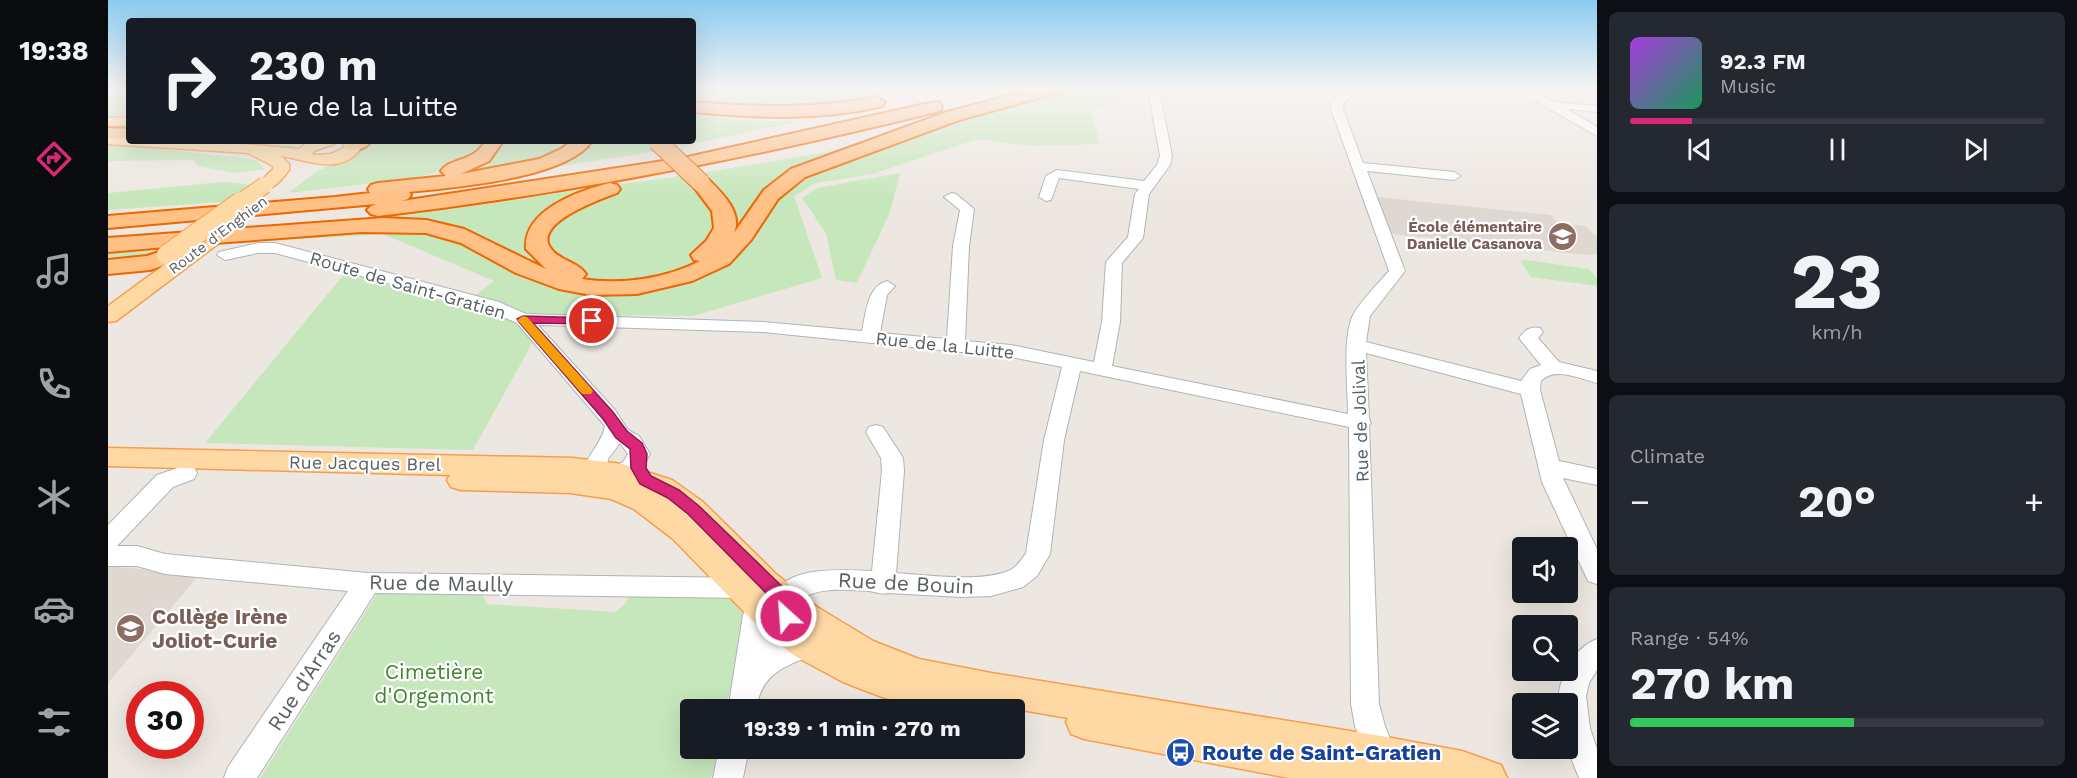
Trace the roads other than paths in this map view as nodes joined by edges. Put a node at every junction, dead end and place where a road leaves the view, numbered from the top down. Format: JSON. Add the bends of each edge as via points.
{"nodes":[{"id":1,"x":806,"y":125,"type":"edge"},
{"id":2,"x":855,"y":125,"type":"edge"},
{"id":3,"x":894,"y":125,"type":"edge"},
{"id":4,"x":928,"y":125,"type":"edge"},
{"id":5,"x":1160,"y":125,"type":"edge"},
{"id":6,"x":1344,"y":125,"type":"edge"},
{"id":7,"x":108,"y":128,"type":"edge"},
{"id":8,"x":126,"y":129,"type":"edge"},
{"id":9,"x":108,"y":133,"type":"edge"},
{"id":10,"x":126,"y":134,"type":"edge"},
{"id":11,"x":108,"y":139,"type":"edge"},
{"id":12,"x":126,"y":140,"type":"edge"},
{"id":13,"x":176,"y":144,"type":"edge"},
{"id":14,"x":318,"y":144,"type":"edge"},
{"id":15,"x":354,"y":144,"type":"edge"},
{"id":16,"x":493,"y":144,"type":"edge"},
{"id":17,"x":580,"y":144,"type":"edge"},
{"id":18,"x":661,"y":144,"type":"edge"},
{"id":19,"x":672,"y":144,"type":"edge"},
{"id":20,"x":244,"y":149,"type":"junction"},
{"id":21,"x":1359,"y":166,"type":"junction"},
{"id":22,"x":298,"y":169,"type":"junction"},
{"id":23,"x":1454,"y":176,"type":"dead end"},
{"id":24,"x":706,"y":182,"type":"junction"},
{"id":25,"x":265,"y":185,"type":"junction"},
{"id":26,"x":1148,"y":186,"type":"junction"},
{"id":27,"x":361,"y":191,"type":"junction"},
{"id":28,"x":951,"y":197,"type":"dead end"},
{"id":29,"x":1046,"y":197,"type":"dead end"},
{"id":30,"x":108,"y":221,"type":"edge"},
{"id":31,"x":108,"y":236,"type":"edge"},
{"id":32,"x":108,"y":245,"type":"edge"},
{"id":33,"x":190,"y":253,"type":"junction"},
{"id":34,"x":108,"y":267,"type":"edge"},
{"id":35,"x":670,"y":280,"type":"junction"},
{"id":36,"x":112,"y":286,"type":"edge"},
{"id":37,"x":887,"y":286,"type":"dead end"},
{"id":38,"x":108,"y":316,"type":"edge"},
{"id":39,"x":523,"y":319,"type":"junction"},
{"id":40,"x":1534,"y":332,"type":"dead end"},
{"id":41,"x":870,"y":337,"type":"junction"},
{"id":42,"x":956,"y":345,"type":"junction"},
{"id":43,"x":1357,"y":345,"type":"junction"},
{"id":44,"x":1072,"y":363,"type":"junction"},
{"id":45,"x":1554,"y":368,"type":"junction"},
{"id":46,"x":1102,"y":369,"type":"junction"},
{"id":47,"x":1597,"y":377,"type":"edge"},
{"id":48,"x":1530,"y":390,"type":"junction"},
{"id":49,"x":1361,"y":423,"type":"junction"},
{"id":50,"x":615,"y":426,"type":"junction"},
{"id":51,"x":876,"y":432,"type":"dead end"},
{"id":52,"x":108,"y":457,"type":"edge"},
{"id":53,"x":1548,"y":466,"type":"junction"},
{"id":54,"x":108,"y":471,"type":"edge"},
{"id":55,"x":186,"y":473,"type":"junction"},
{"id":56,"x":634,"y":477,"type":"junction"},
{"id":57,"x":1597,"y":477,"type":"edge"},
{"id":58,"x":595,"y":478,"type":"junction"},
{"id":59,"x":108,"y":540,"type":"edge"},
{"id":60,"x":108,"y":556,"type":"edge"},
{"id":61,"x":1597,"y":574,"type":"edge"},
{"id":62,"x":368,"y":583,"type":"junction"},
{"id":63,"x":883,"y":584,"type":"junction"},
{"id":64,"x":775,"y":610,"type":"junction"},
{"id":65,"x":1597,"y":651,"type":"edge"},
{"id":66,"x":746,"y":695,"type":"edge"},
{"id":67,"x":950,"y":699,"type":"edge"},
{"id":68,"x":1025,"y":712,"type":"edge"},
{"id":69,"x":732,"y":759,"type":"edge"},
{"id":70,"x":1386,"y":770,"type":"edge"},
{"id":71,"x":239,"y":778,"type":"edge"},
{"id":72,"x":728,"y":778,"type":"edge"},
{"id":73,"x":1488,"y":778,"type":"edge"},
{"id":74,"x":1595,"y":778,"type":"edge"}],
"edges":[{"from":1,"to":30,"type":"highway","via":[[564,172],[335,203]]},
{"from":2,"to":31,"type":"highway","via":[[683,164],[448,202]]},
{"from":3,"to":24,"type":"highway","via":[[840,141],[633,182],[596,193],[565,206],[547,220],[537,237],[537,248],[558,268],[593,278],[649,276],[681,266],[711,249],[727,227],[721,204]]},
{"from":4,"to":35,"type":"highway","via":[[798,173],[781,183],[736,247],[706,268]]},
{"from":5,"to":26,"type":"street","via":[[1166,156]]},
{"from":6,"to":21,"type":"street","name":"Rue de Jolival"},
{"from":7,"to":8,"type":"main road"},
{"from":9,"to":10,"type":"highway"},
{"from":11,"to":12,"type":"main road"},
{"from":13,"to":20,"type":"main road"},
{"from":14,"to":22,"type":"main road","via":[[308,148]]},
{"from":15,"to":22,"type":"main road","name":"Route d'Enghien","via":[[347,153]]},
{"from":16,"to":27,"type":"highway","via":[[482,158],[464,167]]},
{"from":17,"to":27,"type":"highway","via":[[559,159],[514,171]]},
{"from":18,"to":24,"type":"highway","bridge":true},
{"from":19,"to":24,"type":"highway"},
{"from":20,"to":22,"type":"main road"},
{"from":20,"to":25,"type":"main road","via":[[272,157],[281,164],[281,170]]},
{"from":21,"to":23,"type":"street"},
{"from":21,"to":43,"type":"street","name":"Rue de Jolival","via":[[1397,271],[1362,315]]},
{"from":22,"to":25,"type":"main road","name":"Route d'Enghien"},
{"from":22,"to":33,"type":"main road","name":"Route d'Enghien"},
{"from":24,"to":35,"type":"highway","via":[[728,198],[735,210],[734,235],[716,255]]},
{"from":25,"to":33,"type":"main road","name":"Route d'Enghien","bridge":true},
{"from":26,"to":29,"type":"street","via":[[1057,174]]},
{"from":26,"to":46,"type":"street","via":[[1142,194],[1135,238],[1114,262]]},
{"from":27,"to":30,"type":"highway"},
{"from":28,"to":42,"type":"street","via":[[967,209]]},
{"from":32,"to":35,"type":"highway","via":[[406,225],[434,227],[474,238],[524,268],[569,284],[609,288]]},
{"from":33,"to":34,"type":"highway"},
{"from":33,"to":36,"type":"main road","name":"Route d'Enghien"},
{"from":33,"to":38,"type":"main road","name":"Route d'Enghien"},
{"from":33,"to":39,"type":"street","name":"Route de Saint-Gratien","via":[[275,248],[493,306]]},
{"from":37,"to":41,"type":"street","via":[[879,294]]},
{"from":39,"to":41,"type":"street","name":"Rue de la Luitte","via":[[763,327]]},
{"from":39,"to":50,"type":"street","name":"Route de Saint-Gratien"},
{"from":40,"to":45,"type":"street","via":[[1528,338]]},
{"from":41,"to":42,"type":"street","name":"Rue de la Luitte"},
{"from":42,"to":44,"type":"street","name":"Rue de la Luitte"},
{"from":43,"to":48,"type":"street"},
{"from":43,"to":49,"type":"street","name":"Rue de Jolival"},
{"from":44,"to":46,"type":"street","name":"Rue de la Luitte"},
{"from":44,"to":63,"type":"street","name":"Rue de Bouin","via":[[1054,440],[1038,554],[1029,570],[1014,580],[973,588]]},
{"from":45,"to":47,"type":"street"},
{"from":45,"to":48,"type":"street","via":[[1534,375]]},
{"from":46,"to":49,"type":"street","name":"Rue de la Luitte"},
{"from":48,"to":53,"type":"street"},
{"from":49,"to":70,"type":"street","name":"Rue de Jolival","via":[[1365,704]]},
{"from":50,"to":56,"type":"street","name":"Route de Saint-Gratien","via":[[639,454]]},
{"from":50,"to":58,"type":"street","via":[[615,434],[600,452]]},
{"from":51,"to":63,"type":"street","via":[[892,459],[893,474]]},
{"from":52,"to":58,"type":"main road","name":"Rue Jacques Brel"},
{"from":53,"to":57,"type":"street"},
{"from":53,"to":61,"type":"street","via":[[1558,496]]},
{"from":54,"to":55,"type":"main road","name":"Rue Jacques Brel"},
{"from":55,"to":58,"type":"main road","name":"Rue Jacques Brel"},
{"from":55,"to":59,"type":"street","via":[[165,481]]},
{"from":56,"to":58,"type":"main road","name":"Rue Jacques Brel"},
{"from":56,"to":64,"type":"main road","name":"Route de Saint-Gratien","via":[[651,506],[674,521]]},
{"from":60,"to":62,"type":"street","name":"Rue de Maully"},
{"from":62,"to":64,"type":"street","name":"Rue de Maully"},
{"from":62,"to":71,"type":"street","name":"Rue d'Arras"},
{"from":63,"to":64,"type":"street","name":"Rue de Bouin","via":[[813,581],[792,588]]},
{"from":64,"to":66,"type":"street","via":[[754,624]]},
{"from":64,"to":66,"type":"street","name":"Rue de Bouin","via":[[783,653],[770,660]]},
{"from":64,"to":67,"type":"main road","name":"Route de Saint-Gratien","via":[[881,681]]},
{"from":64,"to":70,"type":"main road","name":"Route de Saint-Gratien","via":[[898,667],[936,679]]},
{"from":65,"to":74,"type":"street","via":[[1574,681],[1570,701],[1574,726]]},
{"from":68,"to":70,"type":"main road","name":"Route de Saint-Gratien","via":[[1241,752]]},
{"from":69,"to":72,"type":"street"},
{"from":70,"to":73,"type":"main road","via":[[1462,770]]}]}
